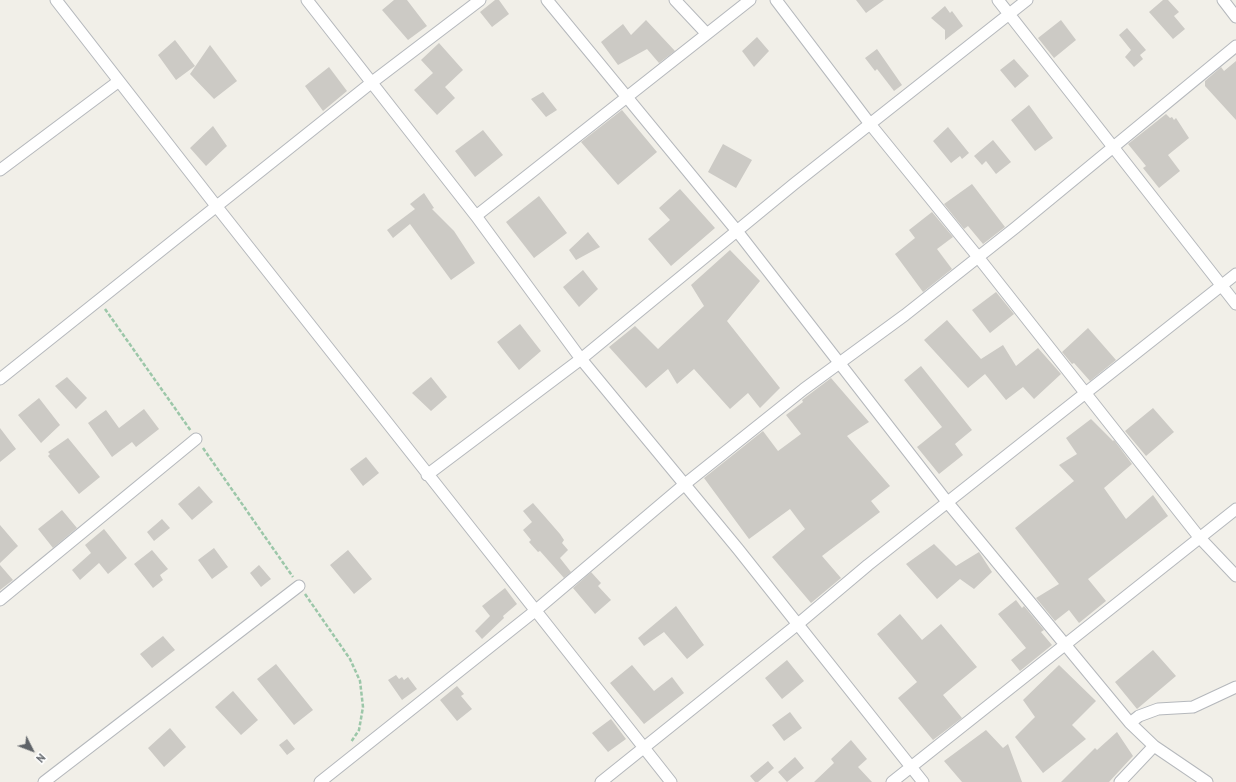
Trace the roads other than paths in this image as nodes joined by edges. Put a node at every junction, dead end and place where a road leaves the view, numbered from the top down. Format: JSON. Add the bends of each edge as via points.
{"nodes":[{"id":1,"x":56,"y":0,"type":"edge"},
{"id":2,"x":307,"y":0,"type":"edge"},
{"id":3,"x":480,"y":0,"type":"edge"},
{"id":4,"x":547,"y":0,"type":"edge"},
{"id":5,"x":675,"y":0,"type":"edge"},
{"id":6,"x":750,"y":0,"type":"edge"},
{"id":7,"x":776,"y":0,"type":"edge"},
{"id":8,"x":998,"y":0,"type":"edge"},
{"id":9,"x":1027,"y":0,"type":"edge"},
{"id":10,"x":1223,"y":0,"type":"edge"},
{"id":11,"x":1009,"y":14,"type":"junction"},
{"id":12,"x":1236,"y":17,"type":"edge"},
{"id":13,"x":706,"y":33,"type":"junction"},
{"id":14,"x":1236,"y":46,"type":"edge"},
{"id":15,"x":119,"y":81,"type":"junction"},
{"id":16,"x":372,"y":83,"type":"junction"},
{"id":17,"x":626,"y":97,"type":"junction"},
{"id":18,"x":870,"y":124,"type":"junction"},
{"id":19,"x":1113,"y":146,"type":"junction"},
{"id":20,"x":0,"y":170,"type":"edge"},
{"id":21,"x":216,"y":207,"type":"junction"},
{"id":22,"x":476,"y":216,"type":"junction"},
{"id":23,"x":736,"y":231,"type":"junction"},
{"id":24,"x":978,"y":257,"type":"junction"},
{"id":25,"x":1236,"y":274,"type":"edge"},
{"id":26,"x":1222,"y":286,"type":"junction"},
{"id":27,"x":1236,"y":304,"type":"edge"},
{"id":28,"x":581,"y":359,"type":"junction"},
{"id":29,"x":838,"y":364,"type":"junction"},
{"id":30,"x":0,"y":379,"type":"edge"},
{"id":31,"x":1085,"y":394,"type":"junction"},
{"id":32,"x":196,"y":439,"type":"road end"},
{"id":33,"x":427,"y":475,"type":"junction"},
{"id":34,"x":685,"y":484,"type":"junction"},
{"id":35,"x":948,"y":503,"type":"junction"},
{"id":36,"x":1236,"y":509,"type":"edge"},
{"id":37,"x":1199,"y":537,"type":"junction"},
{"id":38,"x":1236,"y":576,"type":"edge"},
{"id":39,"x":299,"y":586,"type":"road end"},
{"id":40,"x":0,"y":600,"type":"edge"},
{"id":41,"x":535,"y":611,"type":"junction"},
{"id":42,"x":798,"y":624,"type":"junction"},
{"id":43,"x":1064,"y":645,"type":"junction"},
{"id":44,"x":1236,"y":687,"type":"edge"},
{"id":45,"x":1130,"y":723,"type":"junction"},
{"id":46,"x":1154,"y":746,"type":"junction"},
{"id":47,"x":643,"y":747,"type":"junction"},
{"id":48,"x":911,"y":767,"type":"junction"},
{"id":49,"x":44,"y":782,"type":"edge"},
{"id":50,"x":320,"y":782,"type":"edge"},
{"id":51,"x":600,"y":782,"type":"edge"},
{"id":52,"x":671,"y":782,"type":"edge"},
{"id":53,"x":892,"y":782,"type":"edge"},
{"id":54,"x":923,"y":782,"type":"edge"},
{"id":55,"x":1120,"y":782,"type":"edge"},
{"id":56,"x":1208,"y":782,"type":"edge"}],
"edges":[{"from":1,"to":15,"type":"street"},
{"from":2,"to":16,"type":"street"},
{"from":3,"to":16,"type":"street"},
{"from":4,"to":17,"type":"street"},
{"from":5,"to":13,"type":"street"},
{"from":6,"to":13,"type":"street"},
{"from":7,"to":18,"type":"street"},
{"from":8,"to":11,"type":"street"},
{"from":9,"to":11,"type":"street"},
{"from":10,"to":12,"type":"street"},
{"from":11,"to":18,"type":"street"},
{"from":11,"to":19,"type":"street"},
{"from":13,"to":17,"type":"street"},
{"from":14,"to":19,"type":"street"},
{"from":15,"to":20,"type":"street"},
{"from":15,"to":21,"type":"street"},
{"from":16,"to":21,"type":"street"},
{"from":16,"to":22,"type":"street"},
{"from":17,"to":22,"type":"street"},
{"from":17,"to":23,"type":"street"},
{"from":18,"to":23,"type":"street"},
{"from":18,"to":24,"type":"street"},
{"from":19,"to":24,"type":"street"},
{"from":19,"to":26,"type":"street"},
{"from":21,"to":30,"type":"street"},
{"from":21,"to":33,"type":"street"},
{"from":22,"to":28,"type":"street"},
{"from":23,"to":28,"type":"street"},
{"from":23,"to":29,"type":"street"},
{"from":24,"to":29,"type":"street"},
{"from":24,"to":31,"type":"street"},
{"from":25,"to":26,"type":"street"},
{"from":26,"to":27,"type":"street"},
{"from":26,"to":31,"type":"street"},
{"from":28,"to":33,"type":"street"},
{"from":28,"to":34,"type":"street"},
{"from":29,"to":34,"type":"street"},
{"from":29,"to":35,"type":"street"},
{"from":31,"to":35,"type":"street"},
{"from":31,"to":37,"type":"street"},
{"from":32,"to":40,"type":"street"},
{"from":33,"to":41,"type":"street"},
{"from":34,"to":41,"type":"street"},
{"from":34,"to":42,"type":"street"},
{"from":35,"to":42,"type":"street"},
{"from":35,"to":43,"type":"street"},
{"from":36,"to":37,"type":"street"},
{"from":37,"to":38,"type":"street"},
{"from":37,"to":43,"type":"street"},
{"from":39,"to":49,"type":"street"},
{"from":41,"to":47,"type":"street"},
{"from":41,"to":50,"type":"street"},
{"from":42,"to":47,"type":"street"},
{"from":42,"to":48,"type":"street"},
{"from":43,"to":45,"type":"street"},
{"from":43,"to":48,"type":"street"},
{"from":44,"to":45,"type":"street","via":[[1193,707],[1158,709],[1139,716]]},
{"from":45,"to":46,"type":"street"},
{"from":46,"to":55,"type":"street"},
{"from":46,"to":56,"type":"street"},
{"from":47,"to":51,"type":"street"},
{"from":47,"to":52,"type":"street"},
{"from":48,"to":53,"type":"street"},
{"from":48,"to":54,"type":"street"}]}
